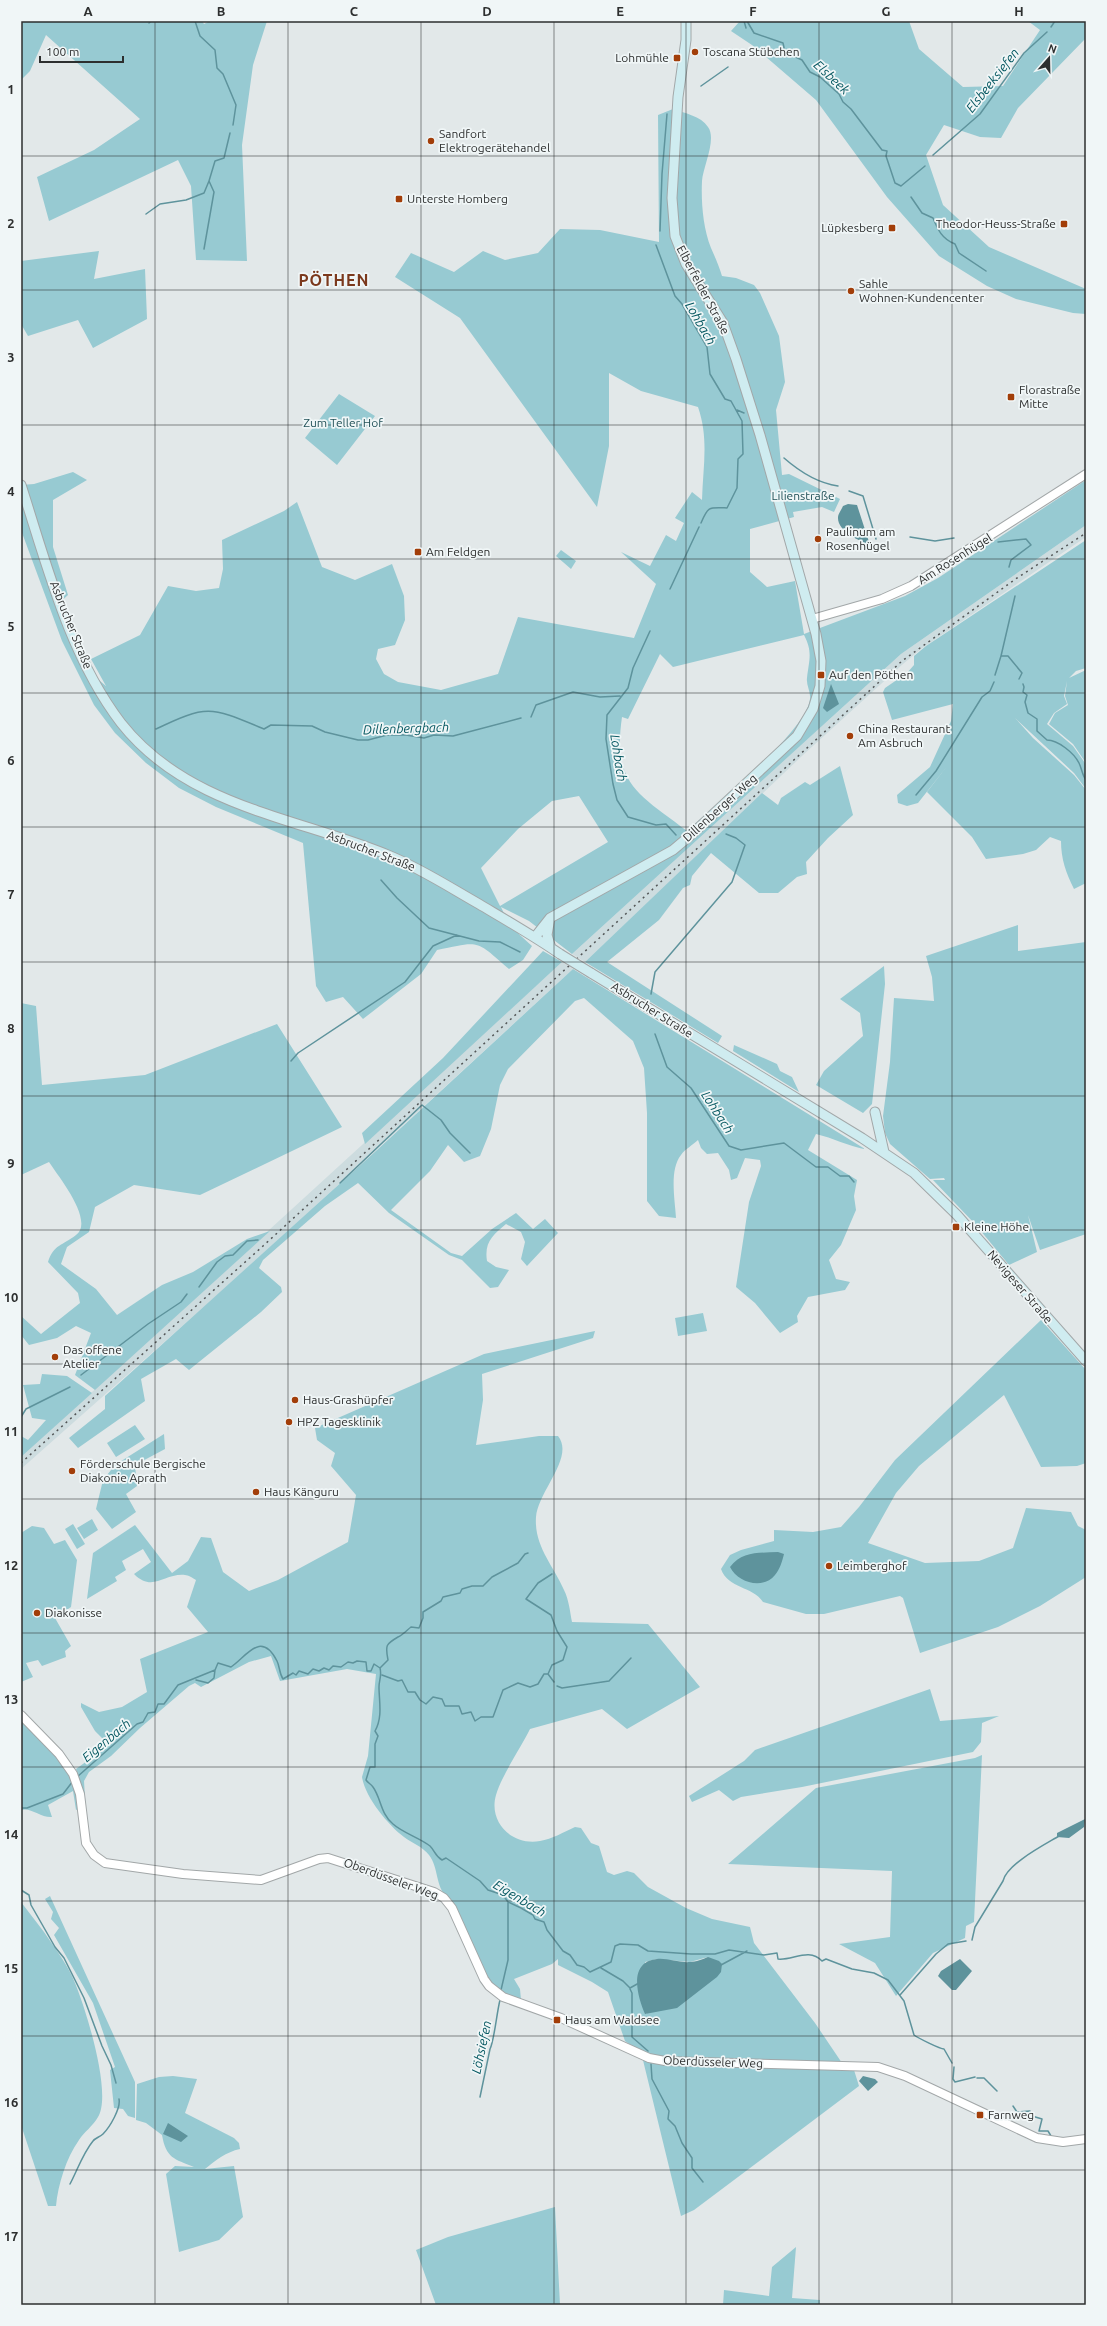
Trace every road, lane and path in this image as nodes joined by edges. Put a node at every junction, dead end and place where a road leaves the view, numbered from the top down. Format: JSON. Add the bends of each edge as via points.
{"nodes":[{"id":1,"x":686,"y":21,"type":"edge"},
{"id":2,"x":1086,"y":474,"type":"edge"},
{"id":3,"x":21,"y":484,"type":"edge"},
{"id":4,"x":812,"y":619,"type":"junction"},
{"id":5,"x":550,"y":918,"type":"junction"},
{"id":6,"x":535,"y":937,"type":"junction"},
{"id":7,"x":551,"y":948,"type":"junction"},
{"id":8,"x":875,"y":1112,"type":"dead end"},
{"id":9,"x":862,"y":1138,"type":"joint"},
{"id":10,"x":884,"y":1152,"type":"junction"},
{"id":11,"x":1086,"y":1361,"type":"edge"},
{"id":12,"x":21,"y":1715,"type":"edge"},
{"id":13,"x":1086,"y":2139,"type":"edge"}],
"edges":[{"from":1,"to":4,"type":"main road","name":"Elberfelder Straße","via":[[672,198],[675,236],[686,264],[723,323],[736,358]]},
{"from":2,"to":4,"type":"street","name":"Am Rosenhügel","via":[[911,586],[882,599]]},
{"from":3,"to":6,"type":"main road","name":"Asbrucher Straße","via":[[63,611],[85,664],[122,724],[146,750],[199,788],[252,810],[389,855],[438,879]]},
{"from":4,"to":5,"type":"main road","name":"Dillenberger Weg","via":[[819,647],[821,675],[817,700],[807,722],[788,745],[673,850]]},
{"from":5,"to":6,"type":"main road","name":"Dillenberger Weg"},
{"from":5,"to":7,"type":"main road","via":[[547,935]]},
{"from":6,"to":7,"type":"main road","name":"Asbrucher Straße"},
{"from":7,"to":9,"type":"main road","name":"Asbrucher Straße","bridge":true},
{"from":8,"to":10,"type":"main road"},
{"from":9,"to":10,"type":"main road","name":"Nevigeser Straße"},
{"from":10,"to":11,"type":"main road","name":"Nevigeser Straße","via":[[928,1185]]},
{"from":12,"to":13,"type":"street","name":"Oberdüsseler Weg","via":[[59,1754],[73,1774],[77,1782],[86,1843],[99,1860],[105,1863],[183,1874],[262,1880],[328,1858],[434,1892],[444,1898],[452,1908],[480,1971],[494,1991],[649,2058],[665,2062],[878,2067],[905,2076],[1037,2138],[1063,2142]]}]}
